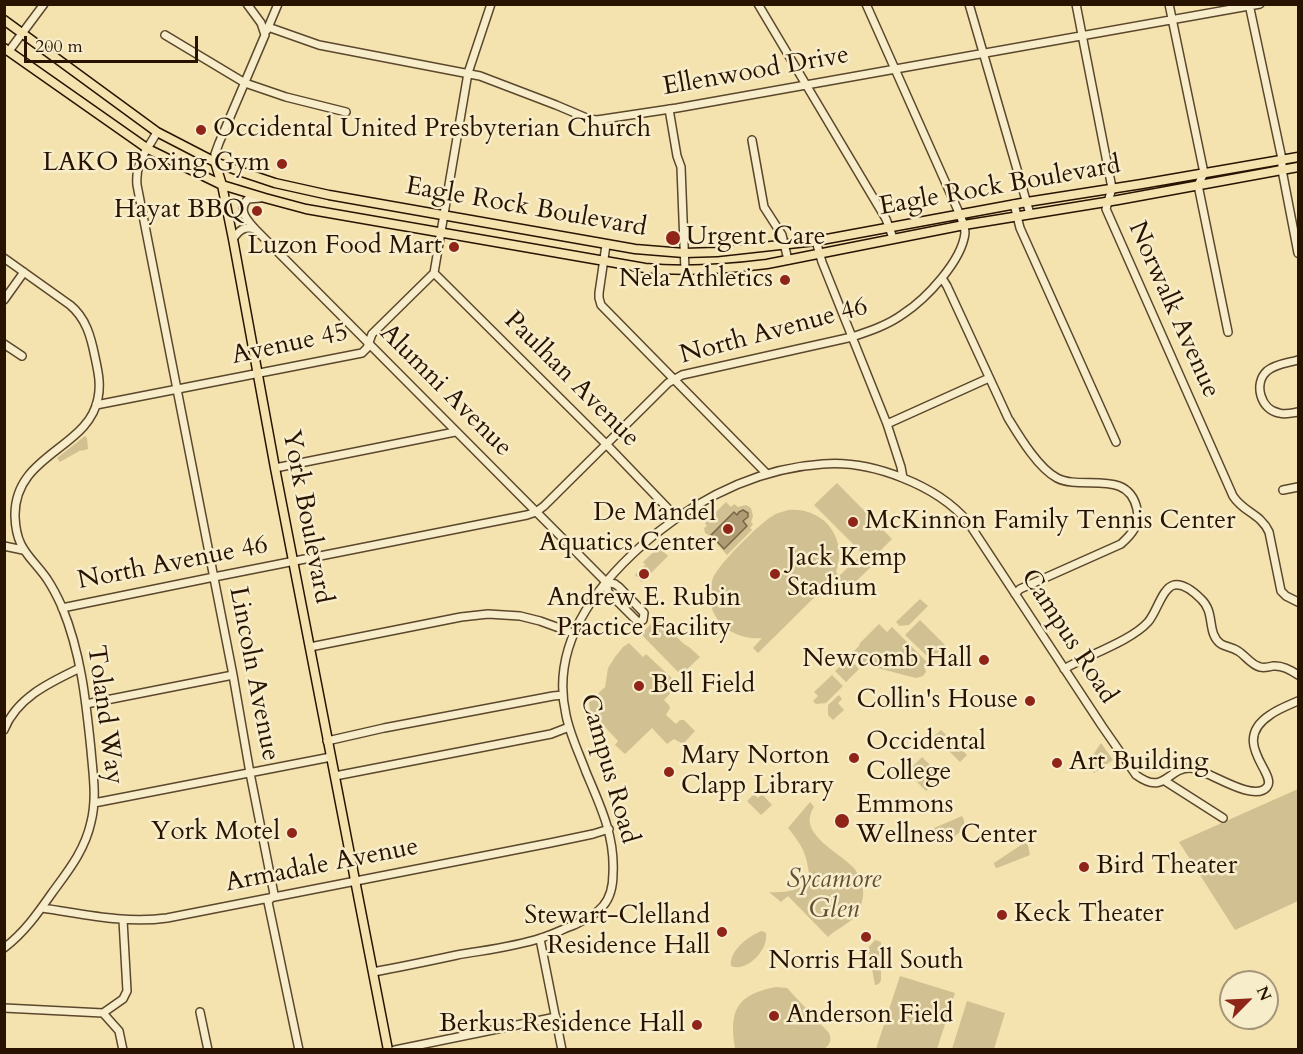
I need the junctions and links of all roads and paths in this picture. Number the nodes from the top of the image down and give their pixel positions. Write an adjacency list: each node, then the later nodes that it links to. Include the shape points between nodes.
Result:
1 (44, 4): 15 (street)
2 (247, 4): 14 (street)
3 (278, 4): 14 (street)
4 (758, 4): 23 (street)
5 (866, 4): 20 (street)
6 (969, 4): 19 (street)
7 (1076, 4): 17 (street, Norwalk Avenue)
8 (1169, 4): 13 (street)
9 (1260, 4): 11 (street, Ellenwood Drive)
10 (491, 5): 21 (street)
11 (1250, 5): 13 (street, Ellenwood Drive); 30 (street)
12 (4, 20): 15 (main road, Eagle Rock Boulevard)
13 (1172, 20): 17 (street, Ellenwood Drive); 34 (street)
14 (267, 31): 21 (street, Ellenwood Drive, via 319,45); 22 (street)
15 (23, 33): 18 (street); 26 (main road, Eagle Rock Boulevard)
16 (165, 35): 22 (street)
17 (1082, 36): 19 (street, Ellenwood Drive); 38 (street, Norwalk Avenue)
18 (7, 49): 28 (main road, Eagle Rock Boulevard)
19 (983, 53): 20 (street, Ellenwood Drive); 42 (street)
20 (895, 69): 23 (street, Ellenwood Drive); 45 (street)
21 (468, 73): 24 (street, Ellenwood Drive, via 589,119); 46 (street)
22 (245, 83): 25 (street); 31 (street)
23 (805, 85): 24 (street, Ellenwood Drive); 49 (street)
24 (669, 110): 57 (street, via 681,167)
25 (346, 112)
26 (157, 132): 28 (street, Lincoln Avenue); 31 (main road, Eagle Rock Boulevard)
27 (752, 141): 55 (street, via 762,202)
28 (148, 149): 36 (main road, Eagle Rock Boulevard); 77 (street, Lincoln Avenue, via 140,160 137,184)
29 (1299, 156): 30 (main road, Eagle Rock Boulevard)
30 (1282, 159): 33 (street); 34 (main road, Eagle Rock Boulevard)
31 (215, 162): 35 (main road, Eagle Rock Boulevard); 36 (main road, York Boulevard)
32 (1299, 167): 33 (main road, Eagle Rock Boulevard)
33 (1282, 170): 37 (main road, Eagle Rock Boulevard); 58 (street)
34 (1204, 173): 37 (street); 38 (main road, Eagle Rock Boulevard)
35 (281, 184): 41 (main road); 46 (main road, Eagle Rock Boulevard)
36 (222, 185): 39 (main road, Eagle Rock Boulevard); 53 (main road, York Boulevard)
37 (1198, 185): 40 (main road, Eagle Rock Boulevard); 68 (street)
38 (1112, 188): 40 (street, Norwalk Avenue); 42 (main road, Eagle Rock Boulevard)
39 (265, 198): 41 (main road, Eagle Rock Boulevard); 50 (street, Alumni Avenue, via 248,199 242,206)
40 (1108, 201): 44 (main road, Eagle Rock Boulevard); 97 (street, Norwalk Avenue, via 1106,209 1233,496 1265,525 1281,591)
41 (277, 202): 51 (main road, Eagle Rock Boulevard)
42 (1027, 202): 43 (main road, Eagle Rock Boulevard); 44 (street)
43 (1014, 204): 45 (main road, Eagle Rock Boulevard); 47 (street)
44 (1030, 214): 47 (main road, Eagle Rock Boulevard)
45 (960, 215): 48 (street); 49 (main road, Eagle Rock Boulevard)
46 (444, 216): 51 (street); 56 (main road, Eagle Rock Boulevard)
47 (1016, 217): 48 (main road, Eagle Rock Boulevard); 82 (street)
48 (964, 225): 52 (main road, Eagle Rock Boulevard); 66 (street, North Avenue 46, via 960,249)
49 (890, 227): 52 (street); 54 (main road, Eagle Rock Boulevard)
50 (255, 230): 53 (street, via 241,229); 71 (street, Alumni Avenue)
51 (441, 233): 62 (main road, Eagle Rock Boulevard); 65 (street)
52 (893, 238): 59 (main road, Eagle Rock Boulevard)
53 (232, 239): 74 (main road, York Boulevard)
54 (816, 241): 55 (main road, Eagle Rock Boulevard); 59 (street)
55 (784, 244): 57 (main road, Eagle Rock Boulevard); 61 (street)
56 (606, 245): 57 (main road, Eagle Rock Boulevard); 62 (street)
57 (684, 253): 63 (street)
58 (1299, 253)
59 (819, 254): 61 (main road, Eagle Rock Boulevard); 69 (street)
60 (4, 258): 64 (street, Toland Way)
61 (788, 260): 63 (main road, Eagle Rock Boulevard)
62 (604, 262): 63 (main road, Eagle Rock Boulevard); 76 (street, via 601,305)
63 (685, 270)
64 (24, 272): 67 (street); 78 (street, Toland Way, via 76,310 87,328 99,376)
65 (434, 273): 71 (street, Avenue 45, via 372,334); 83 (street, Paulhan Avenue)
66 (942, 279): 69 (street, North Avenue 46, via 903,315); 75 (street)
67 (4, 300)
68 (1228, 332)
69 (852, 337): 76 (street, North Avenue 46); 80 (street)
70 (4, 344): 72 (street)
71 (368, 345): 74 (street, Avenue 45, via 362,353); 81 (street, Alumni Avenue)
72 (22, 356)
73 (1299, 360): 79 (street, via 1268,370 1260,392 1274,411)
74 (257, 374): 77 (street, Avenue 45); 84 (main road, York Boulevard)
75 (989, 378): 80 (street); 96 (street, via 1016,431 1049,472 1067,481 1119,486 1132,497 1138,514 1135,528 1121,544)
76 (675, 379): 83 (street, North Avenue 46); 85 (street)
77 (177, 389): 78 (street, Avenue 45); 94 (street, Lincoln Avenue)
78 (96, 405): 92 (street, Toland Way, via 79,432 42,461 20,491 16,525)
79 (1299, 412)
80 (887, 424): 86 (street)
81 (455, 432): 84 (street); 89 (street, Alumni Avenue)
82 (1116, 442)
83 (606, 444): 89 (street, North Avenue 46); 90 (street, Paulhan Avenue)
84 (275, 468): 93 (main road, York Boulevard)
85 (766, 473): 86 (street, Campus Road, via 828,463 861,466); 90 (street, Campus Road)
86 (903, 478): 96 (street, Campus Road, via 959,512)
87 (1299, 487): 88 (street)
88 (1283, 489)
89 (536, 512): 93 (street, North Avenue 46); 95 (street, Alumni Avenue)
90 (676, 518): 95 (street, Campus Road, via 643,544)
91 (4, 546): 92 (street)
92 (23, 550): 98 (street, Toland Way, via 47,579)
93 (293, 562): 94 (street, North Avenue 46); 100 (main road, York Boulevard)
94 (213, 577): 98 (street, North Avenue 46); 103 (street, Lincoln Avenue)
95 (606, 582): 95 (street, Alumni Avenue, via 608,592 638,622 643,620 644,613 619,587); 99 (street, Campus Road)
96 (1015, 594): 102 (street, Campus Road)
97 (1299, 602)
98 (62, 608): 101 (street, Toland Way)
99 (573, 633): 100 (street, via 520,616 488,614); 105 (street, Campus Road, via 565,662)
100 (310, 647): 110 (main road, York Boulevard)
101 (80, 668): 107 (street, Toland Way); 109 (street, via 22,702)
102 (1064, 669): 104 (street, via 1143,627 1164,592 1179,585 1206,604 1213,634 1221,644 1239,651 1254,665 1284,667); 114 (street, Campus Road, via 1136,775 1148,782)
103 (233, 675): 107 (street); 112 (street, Lincoln Avenue)
104 (1299, 675)
105 (563, 695): 108 (street, Campus Road); 110 (street)
106 (1299, 701): 114 (street, via 1270,714 1257,726 1253,745 1269,782 1263,790 1239,788 1195,768 1183,769)
107 (86, 704): 115 (street, Toland Way)
108 (569, 727): 113 (street, via 551,734); 117 (street, Campus Road)
109 (4, 730)
110 (327, 741): 111 (main road, York Boulevard)
111 (331, 757): 112 (street); 113 (main road, York Boulevard)
112 (250, 773): 115 (street); 119 (street, Lincoln Avenue, via 274,894)
113 (334, 776): 118 (main road, York Boulevard)
114 (1165, 780): 116 (street, Campus Road)
115 (94, 803): 120 (street, Toland Way, via 91,823 77,858)
116 (1223, 818)
117 (609, 829): 118 (street, Armadale Avenue); 122 (street, Campus Road, via 614,864 609,897 597,912)
118 (355, 881): 119 (street, Armadale Avenue); 124 (main road, York Boulevard)
119 (271, 898): 121 (street, Armadale Avenue, via 147,921); 131 (street, Lincoln Avenue, via 268,902)
120 (42, 908): 121 (street, Armadale Avenue); 123 (street, Toland Way)
121 (123, 920): 127 (street, via 127,991 123,999)
122 (540, 939): 124 (street, Campus Road); 128 (street)
123 (4, 948)
124 (373, 972): 132 (main road, York Boulevard)
125 (4, 1008): 127 (street)
126 (200, 1012): 130 (street)
127 (104, 1013): 129 (street, via 119,1031)
128 (556, 1017): 133 (street); 134 (street)
129 (123, 1050)
130 (208, 1050)
131 (299, 1050)
132 (388, 1050)
133 (394, 1050)
134 (562, 1050)

